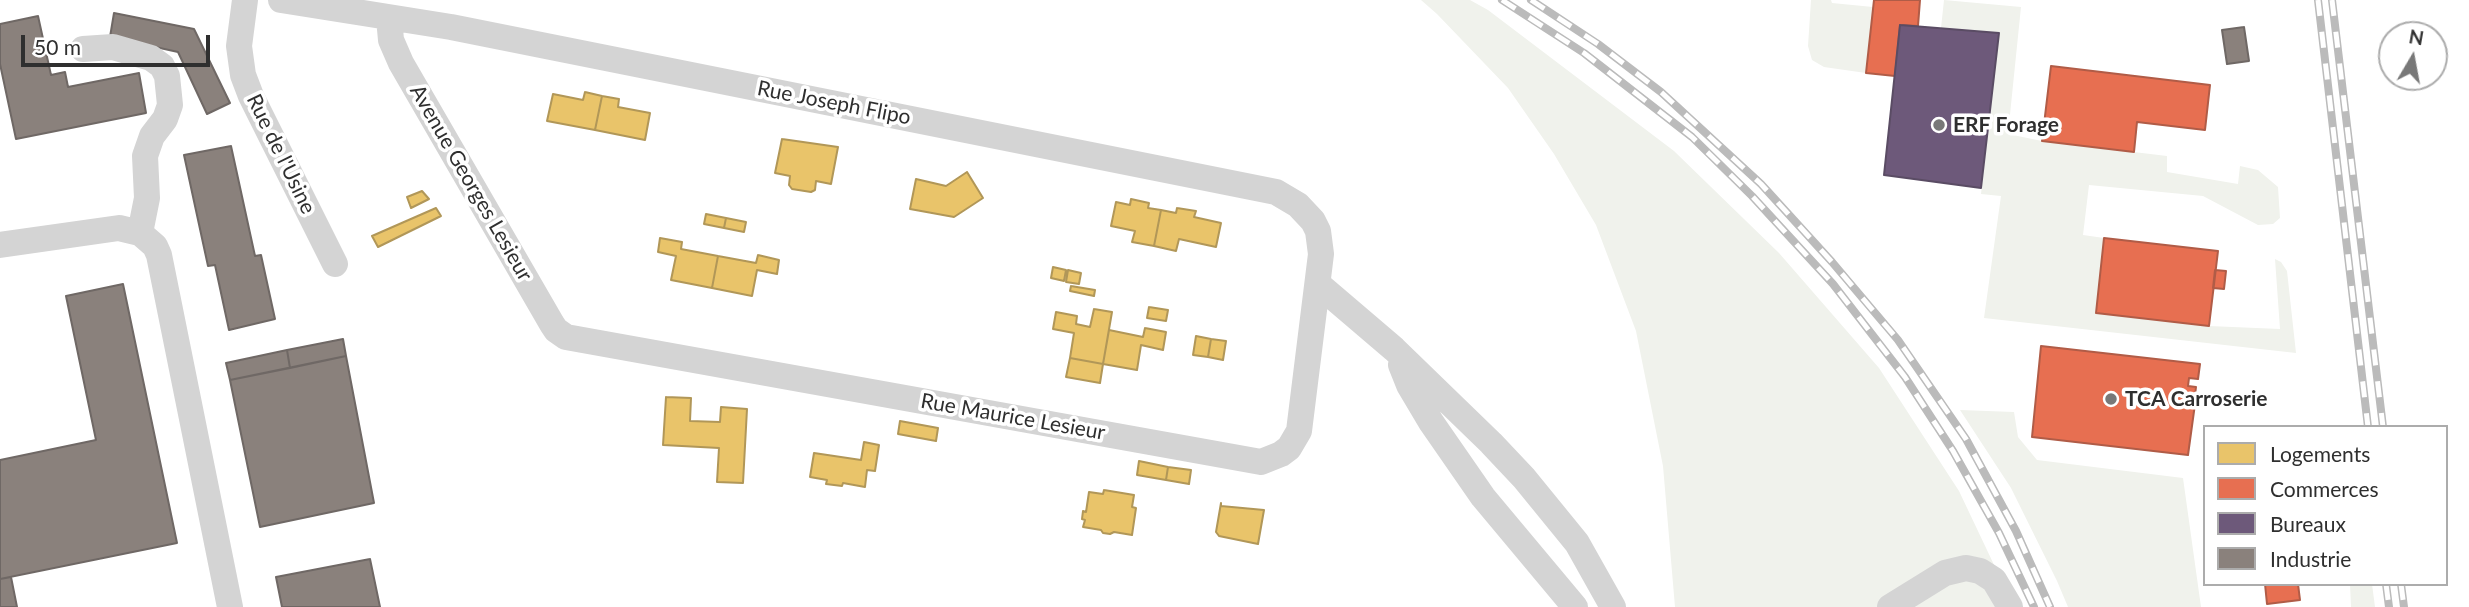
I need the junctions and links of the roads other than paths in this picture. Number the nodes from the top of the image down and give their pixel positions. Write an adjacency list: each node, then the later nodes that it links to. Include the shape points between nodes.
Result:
1 (245, 0): 7 (street, Rue de l'Usine, via 239,46 243,75)
2 (281, 0): 3 (street, Rue Joseph Flipo)
3 (389, 18): 8 (street, Rue Joseph Flipo, via 1263,188 1287,197 1313,221 1321,254); 9 (street, Avenue Georges Lesieur, via 391,40 401,63 552,324)
4 (83, 50): 5 (street, via 113,47 130,51 158,61 167,76 170,106 145,156 147,198)
5 (140, 233): 6 (street, via 119,229); 11 (street, via 159,255)
6 (0, 245)
7 (335, 264)
8 (1319, 285): 9 (street, Rue Maurice Lesieur, via 1299,430 1281,454 1261,461); 10 (street)
9 (569, 338)
10 (1394, 349): 12 (street, via 1431,422 1483,497); 13 (street, via 1541,498 1577,543)
11 (230, 607)
12 (1575, 607)
13 (1613, 607)
14 (1891, 607): 15 (street, via 1945,573 1966,568 1994,580)
15 (2010, 607)

